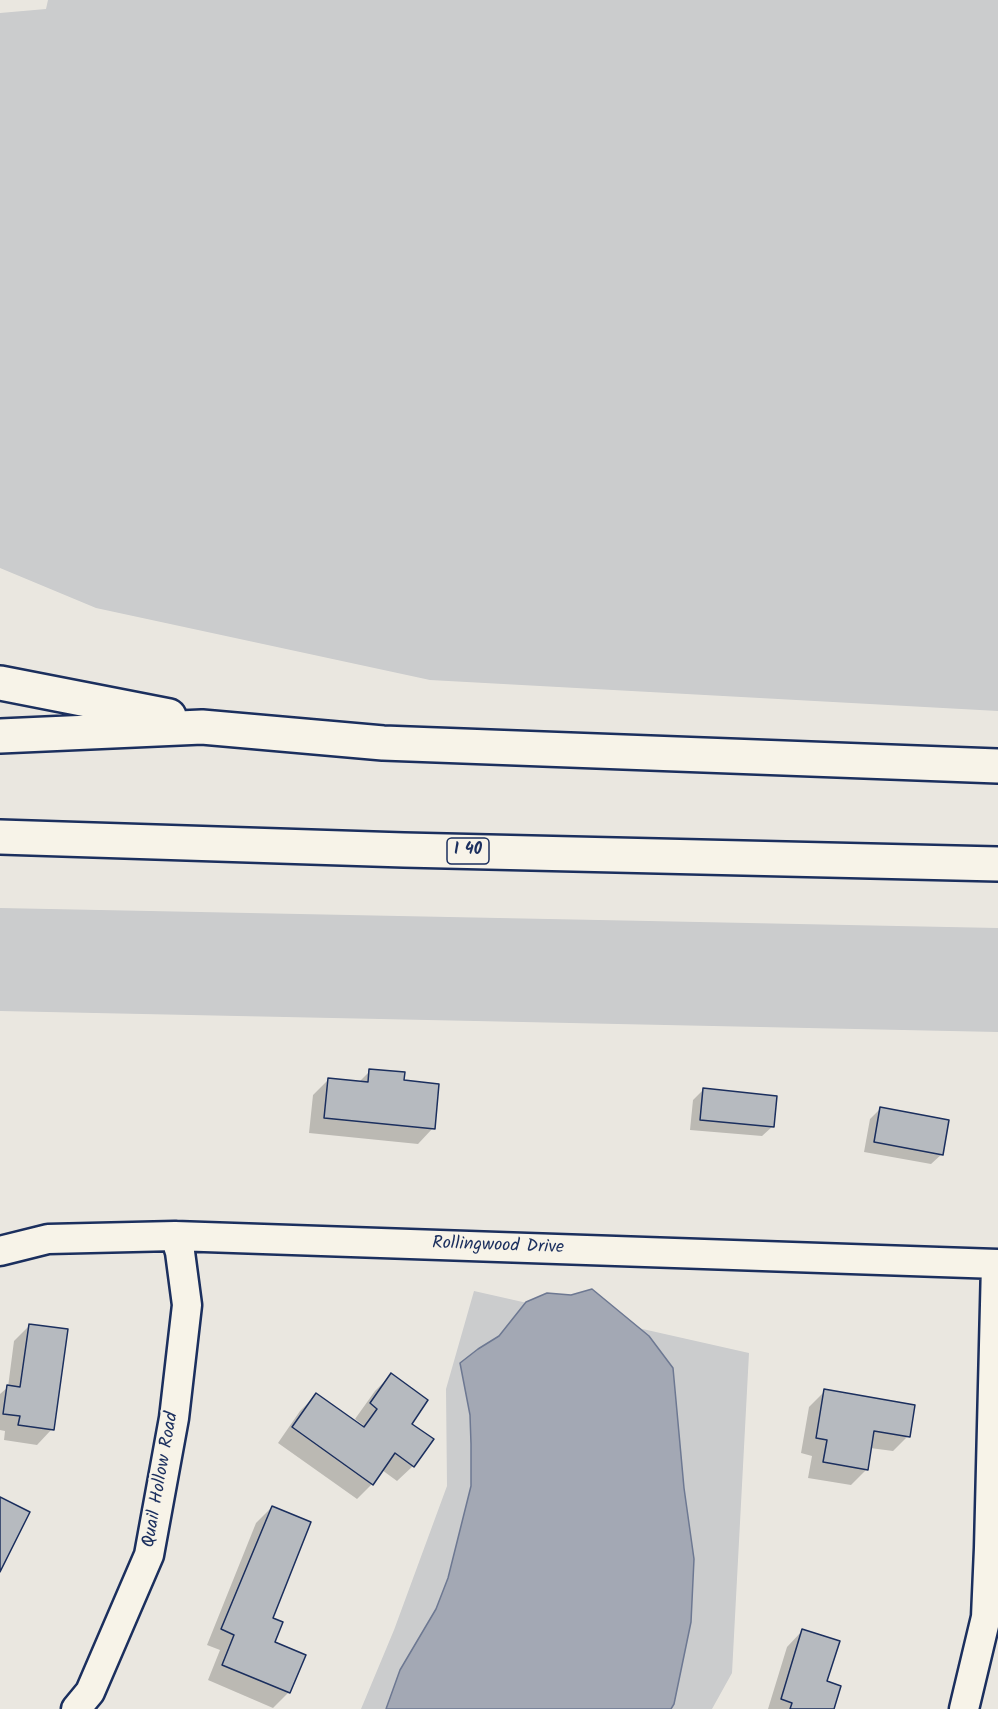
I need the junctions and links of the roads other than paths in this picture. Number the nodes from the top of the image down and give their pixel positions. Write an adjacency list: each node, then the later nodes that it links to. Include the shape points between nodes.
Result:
1 (0, 683): 2 (highway, via 165,715)
2 (202, 727): 3 (highway); 4 (highway, via 383,742)
3 (0, 736)
4 (998, 766)
5 (0, 837): 6 (highway, I 40)
6 (998, 864)
7 (175, 1236): 8 (street, Rollingwood Drive, via 48,1239); 9 (street, Rollingwood Drive); 10 (street, Quail Hollow Road, via 186,1305 174,1418 149,1555 90,1692)
8 (0, 1251)
9 (997, 1264): 11 (street, via 986,1617)
10 (76, 1709)
11 (964, 1709)

